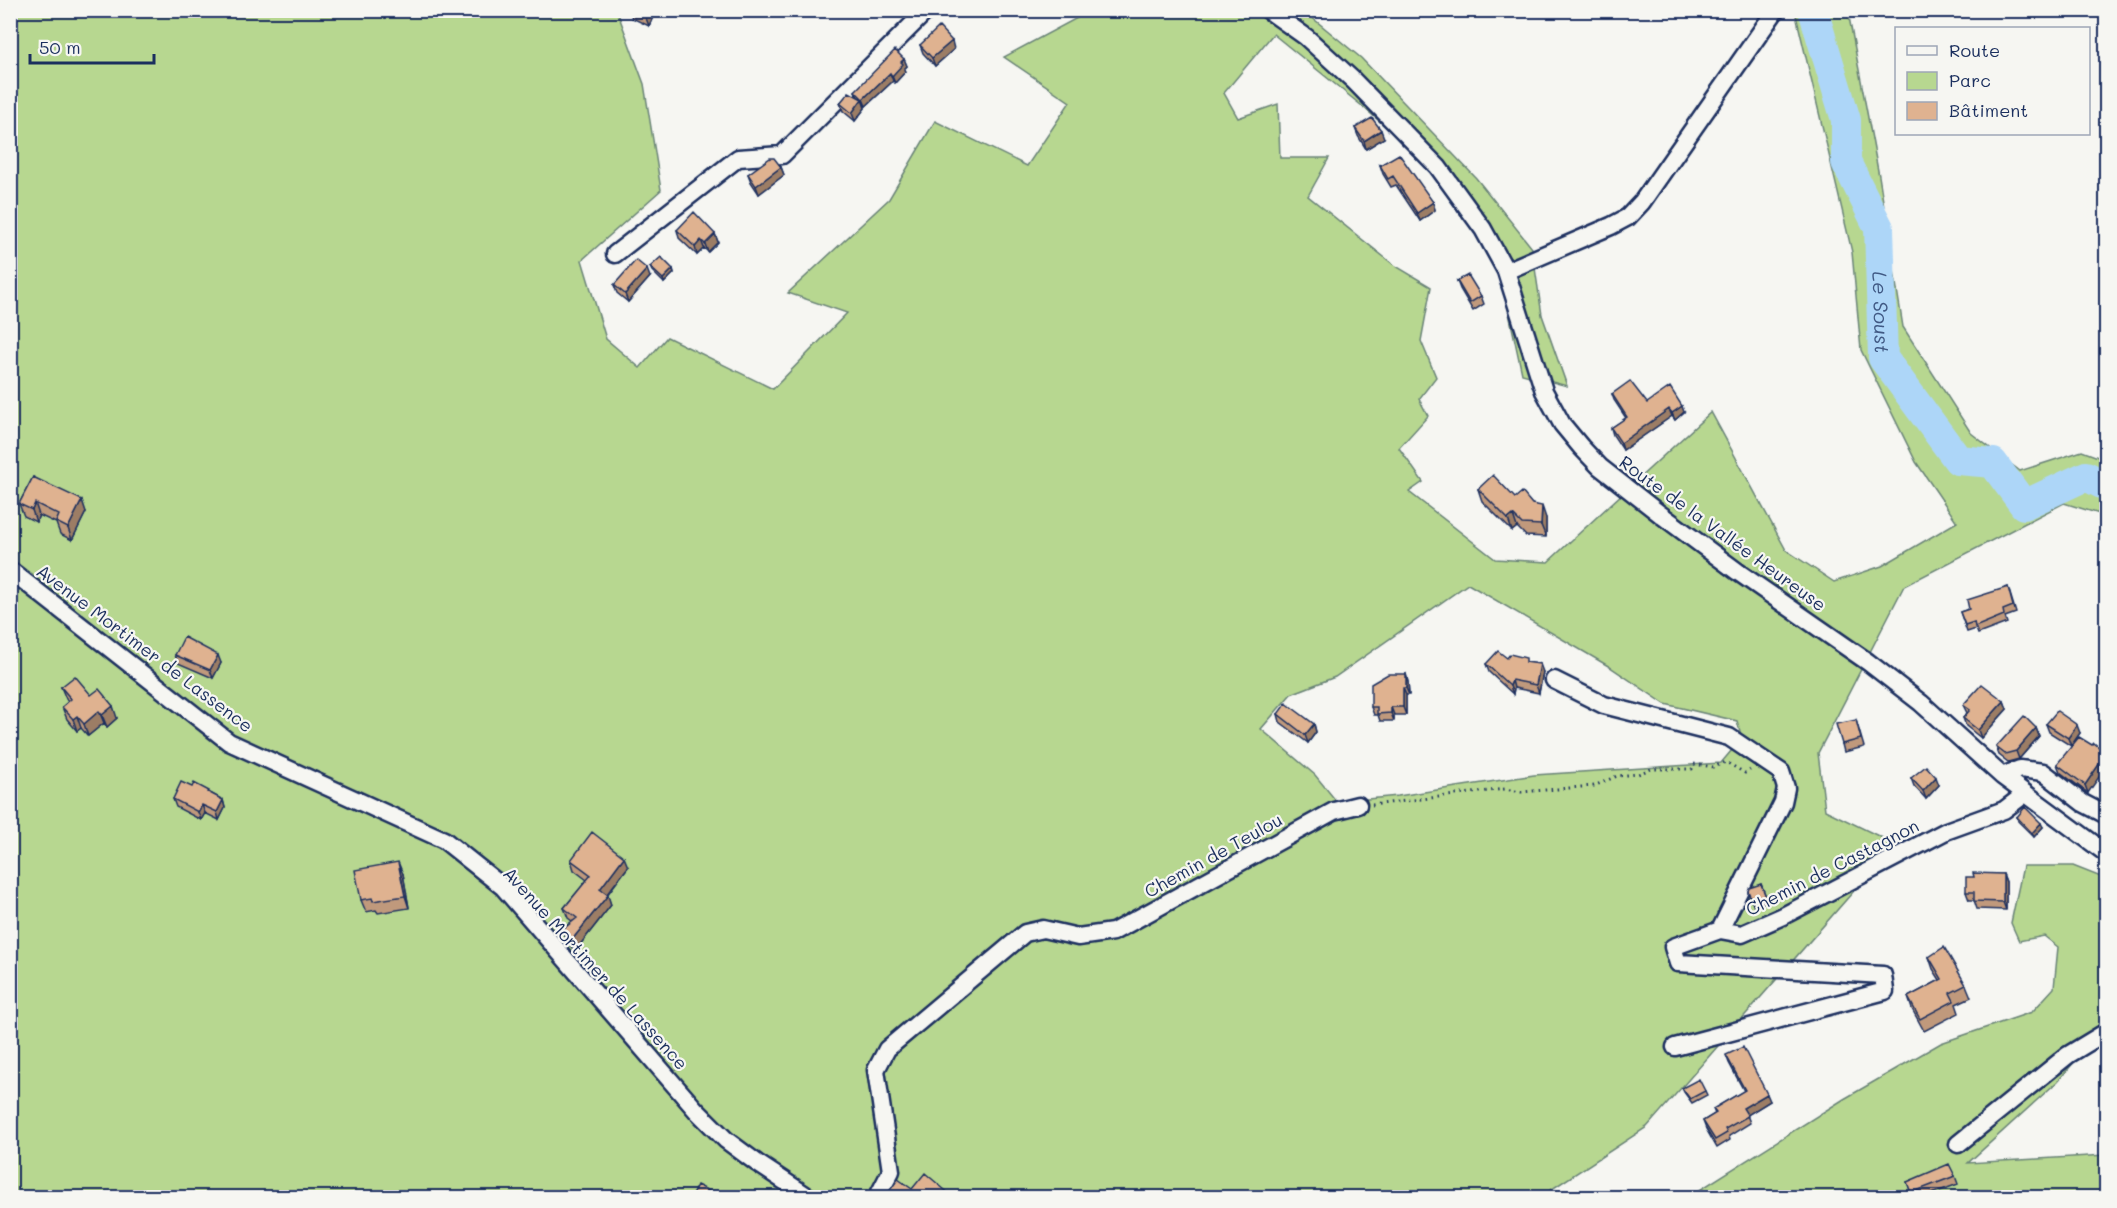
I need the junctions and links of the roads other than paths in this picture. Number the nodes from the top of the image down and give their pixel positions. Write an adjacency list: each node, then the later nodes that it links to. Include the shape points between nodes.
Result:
1 (927, 10): 4 (street, via 782,155 738,158)
2 (1268, 10): 5 (street, Route de la Vallée Heureuse, via 1306,37 1353,80 1438,167 1483,229)
3 (1776, 10): 5 (street, via 1628,217)
4 (615, 254)
5 (1506, 271): 8 (street, Route de la Vallée Heureuse, via 1544,391 1562,424 1599,466 1738,572 1868,662 1921,703)
6 (10, 570): 17 (street, Avenue Mortimer de Lassence, via 230,742 444,840 503,887 726,1140)
7 (1554, 680): 13 (street, via 1604,705 1729,737 1781,772 1786,788 1783,802)
8 (2002, 776): 9 (street, Route de la Vallée Heureuse); 11 (street, via 2020,768 2043,772 2083,803)
9 (2025, 794): 12 (street, Route de la Vallée Heureuse); 13 (street, Chemin de Castagnon, via 2004,810 1946,831 1783,916 1742,934)
10 (1358, 805): 18 (street, Chemin de Teulou, via 1334,811 1113,932 1078,937 1043,929 1025,933 887,1049 876,1070 891,1171)
11 (2106, 815)
12 (2106, 853)
13 (1720, 930): 15 (street, Chemin de Castagnon, via 1673,947 1678,963 1883,975 1885,991)
14 (2106, 1032): 16 (street, via 2067,1055)
15 (1675, 1047)
16 (1958, 1144)
17 (810, 1197)
18 (877, 1197)

